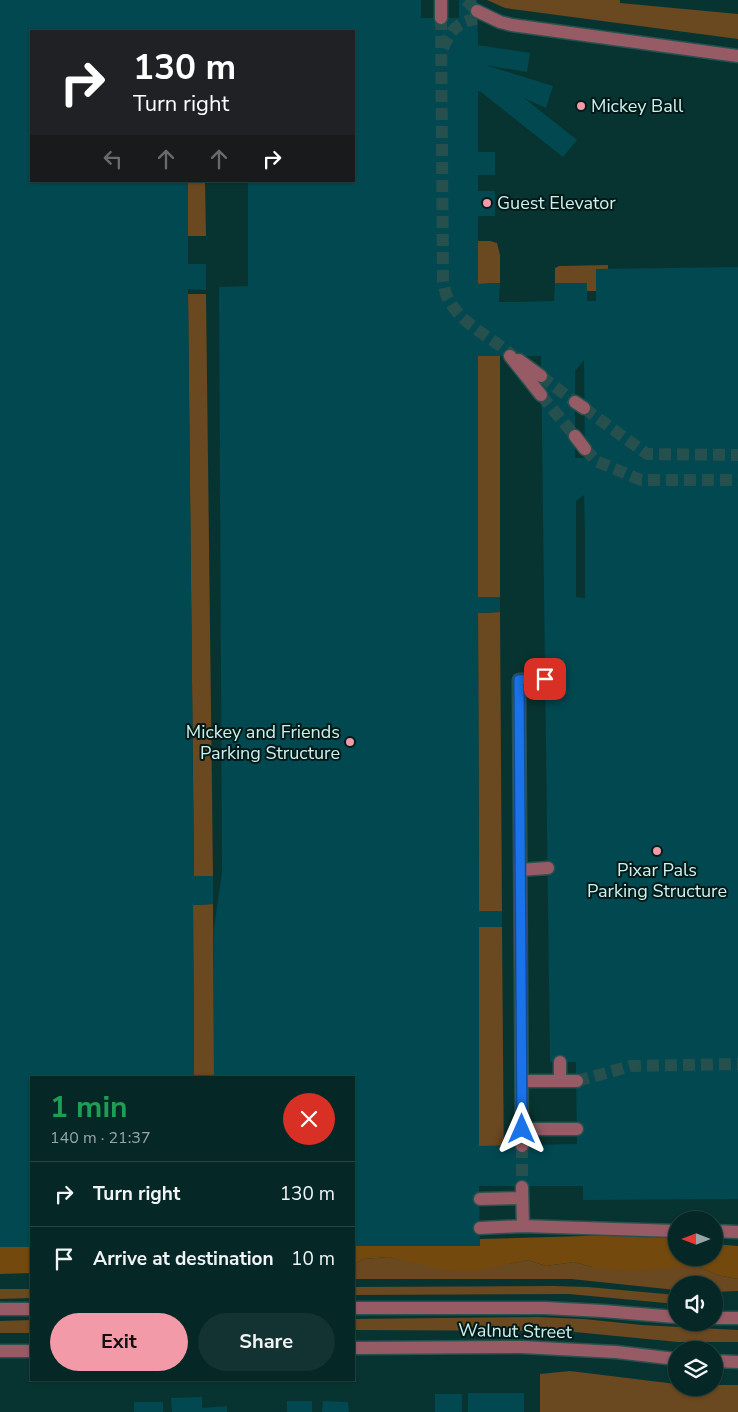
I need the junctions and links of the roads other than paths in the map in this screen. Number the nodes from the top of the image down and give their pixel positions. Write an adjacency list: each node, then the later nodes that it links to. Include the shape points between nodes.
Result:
1 (441, 0): 3 (street)
2 (477, 15): 4 (street, via 512,25)
3 (441, 18)
4 (738, 56)
5 (541, 376): 6 (street, via 511,356)
6 (541, 395)
7 (575, 436): 8 (street)
8 (585, 448)
9 (545, 679): 11 (street, via 519,680)
10 (548, 868): 11 (street)
11 (520, 870): 15 (street)
12 (560, 1062): 13 (street)
13 (560, 1081): 14 (street); 15 (street)
14 (576, 1081)
15 (522, 1082): 16 (street)
16 (522, 1129): 17 (street); 18 (street)
17 (577, 1129)
18 (522, 1146)
19 (480, 1199): 20 (street, via 522,1192)
20 (523, 1226): 21 (street); 22 (street)
21 (480, 1228)
22 (668, 1230)
23 (723, 1231): 24 (street)
24 (738, 1232)
25 (30, 1308): 27 (street)
26 (355, 1308): 28 (street, Walnut Street, via 545,1308)
27 (0, 1309)
28 (668, 1316)
29 (723, 1318): 30 (street)
30 (738, 1318)
31 (355, 1348): 34 (street, Walnut Street, via 531,1348)
32 (0, 1351): 33 (street)
33 (30, 1351)
34 (668, 1358)
35 (723, 1361): 36 (street)
36 (738, 1362)

